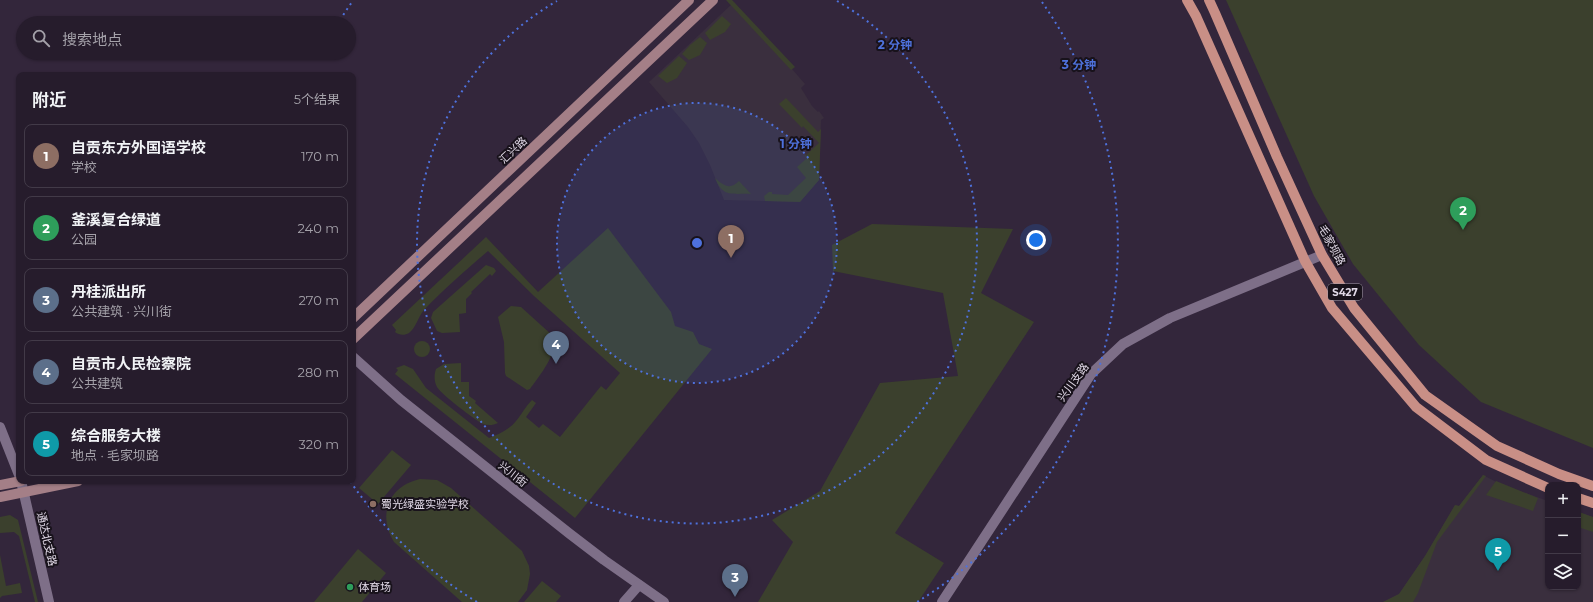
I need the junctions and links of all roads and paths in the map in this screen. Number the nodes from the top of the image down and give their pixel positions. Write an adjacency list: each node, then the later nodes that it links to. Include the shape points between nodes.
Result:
1 (689, 0): 7 (main road, 汇兴路)
2 (713, 0): 8 (main road)
3 (1187, 0): 6 (main road, S427)
4 (1209, 0): 5 (main road, 毛家坝路 / S427)
5 (1322, 255): 6 (street, 兴川支路); 16 (main road, 毛家坝路 / S427, via 1354,308 1425,395 1497,446)
6 (1305, 261): 17 (main road, S427, via 1332,308 1416,407 1486,460); 26 (street, 兴川支路, via 1170,318 1123,344 1091,374)
7 (356, 315)
8 (356, 336)
9 (356, 360): 22 (street, 兴川街, via 401,400)
10 (0, 427): 11 (street)
11 (16, 467)
12 (16, 482): 15 (main road)
13 (22, 484): 18 (street, 通达北支路)
14 (63, 484): 18 (main road)
15 (0, 485)
16 (1593, 486)
17 (1545, 487)
18 (24, 492): 19 (main road); 23 (street, 通达北支路)
19 (0, 497)
20 (1581, 499): 21 (main road)
21 (1593, 503)
22 (638, 585): 24 (street); 25 (street, 兴川街)
23 (49, 602)
24 (624, 602)
25 (664, 602)
26 (942, 602)

